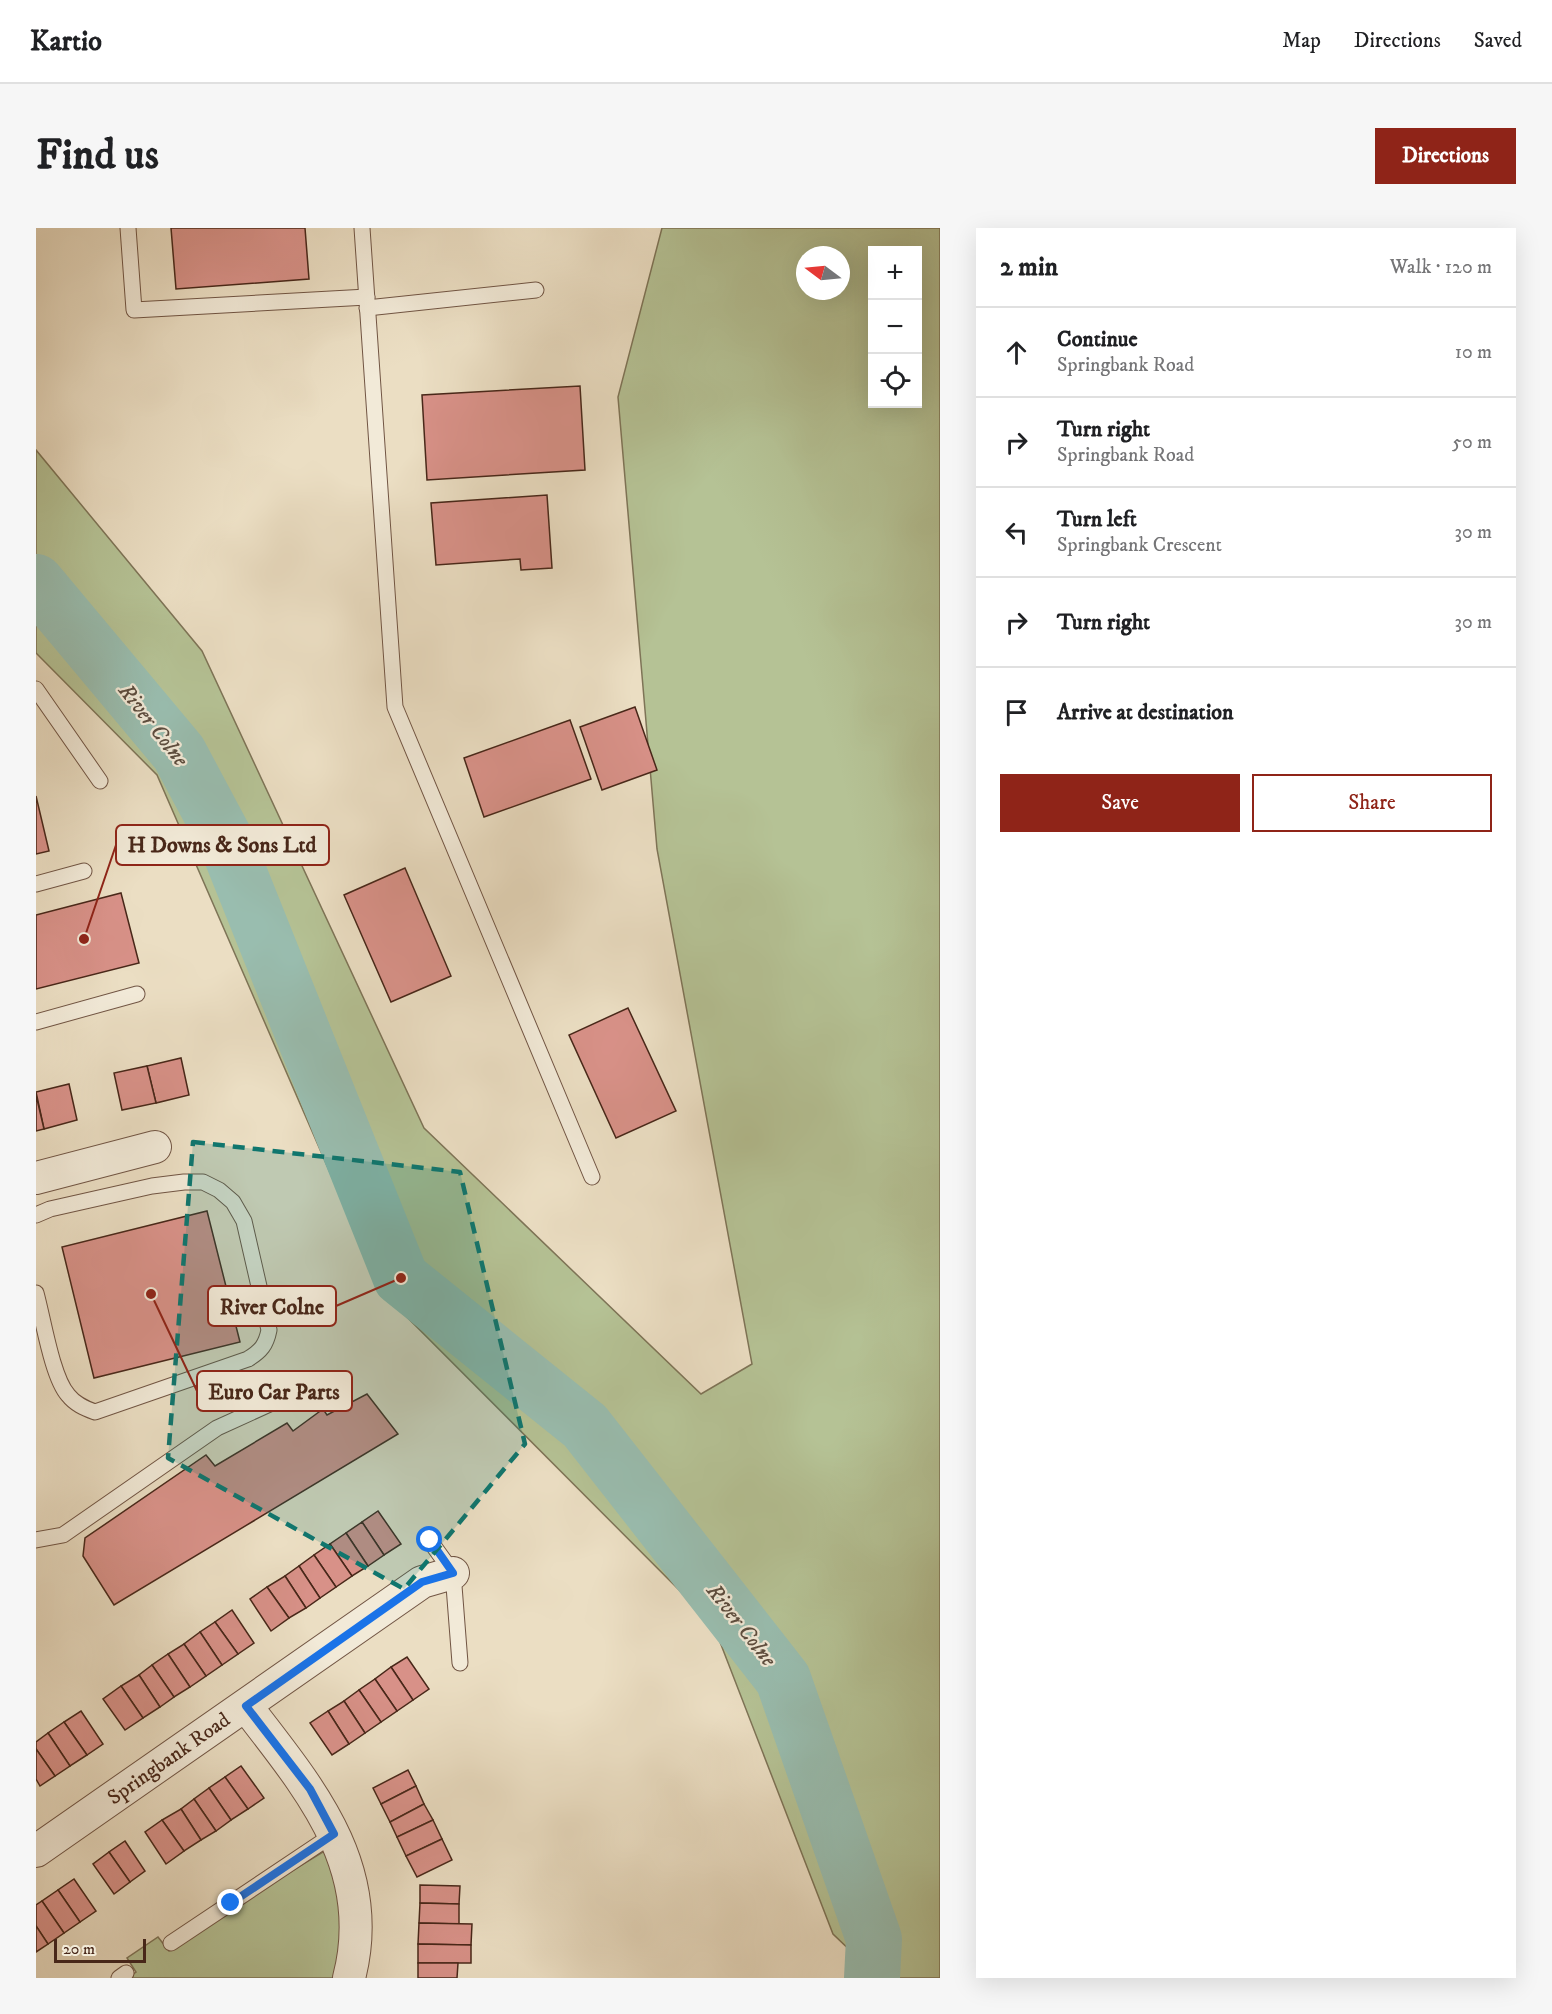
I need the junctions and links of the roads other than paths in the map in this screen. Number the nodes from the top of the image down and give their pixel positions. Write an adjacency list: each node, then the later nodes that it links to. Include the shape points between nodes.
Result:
1 (128, 228): 4 (lane, via 134,310)
2 (362, 228): 4 (lane)
3 (536, 290): 4 (lane)
4 (367, 302): 12 (lane, via 395,707)
5 (36, 689): 6 (lane)
6 (100, 781)
7 (84, 871): 8 (lane)
8 (36, 884)
9 (137, 994): 10 (lane)
10 (36, 1022)
11 (155, 1147): 13 (street)
12 (592, 1177)
13 (36, 1178)
14 (36, 1215): 15 (lane, via 152,1186 203,1182 219,1190 233,1202 244,1221 269,1330 267,1344 248,1359 95,1412 66,1394 58,1379)
15 (36, 1293)
16 (285, 1397): 17 (lane, via 217,1428 63,1535)
17 (36, 1540)
18 (430, 1540): 19 (lane)
19 (453, 1573): 20 (lane); 21 (street, Springbank Road, via 422,1582)
20 (460, 1663)
21 (246, 1706): 22 (street, via 310,1789); 23 (street, Springbank Road)
22 (334, 1834): 24 (lane); 25 (street, via 351,1876 357,1917)
23 (36, 1851)
24 (171, 1943)
25 (349, 1978)

